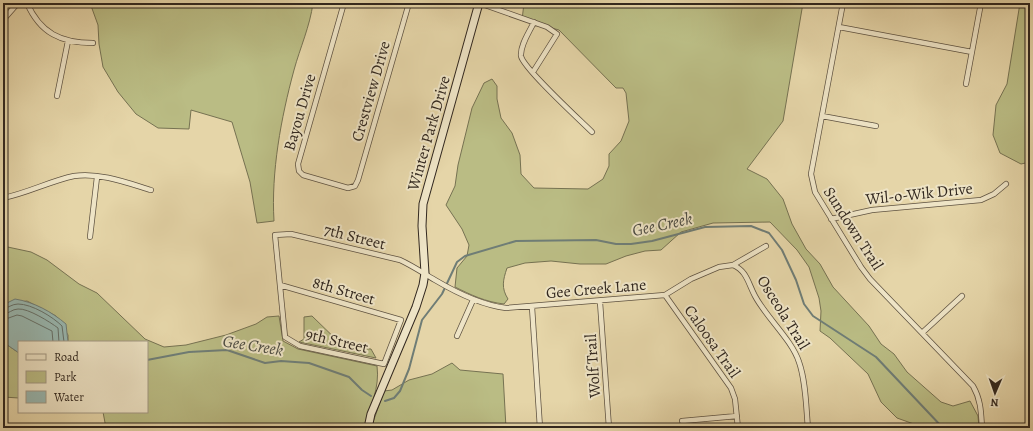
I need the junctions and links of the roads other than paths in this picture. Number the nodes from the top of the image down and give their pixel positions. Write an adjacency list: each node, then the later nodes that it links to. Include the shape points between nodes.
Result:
1 (18, 3): 8 (street)
2 (27, 3): 11 (street, via 43,28)
3 (344, 3): 22 (street, Bayou Drive, via 298,164 303,175 348,188)
4 (409, 3): 22 (street, Crestview Drive)
5 (479, 3): 9 (street); 29 (street, Winter Park Drive, via 423,204)
6 (843, 3): 10 (street, Sundown Trail)
7 (981, 3): 13 (street)
8 (3, 20)
9 (534, 22): 14 (street, via 521,56); 14 (street, via 546,26 557,34)
10 (838, 27): 13 (street); 17 (street, Sundown Trail)
11 (68, 41): 12 (street); 16 (street)
12 (93, 43)
13 (972, 52): 15 (street)
14 (533, 72): 19 (street)
15 (966, 84)
16 (57, 96)
17 (822, 116): 18 (street); 25 (street, Sundown Trail, via 811,180)
18 (876, 126)
19 (592, 132)
20 (97, 177): 23 (street); 24 (street, via 76,176); 26 (street)
21 (1006, 184): 25 (street, Wil-o-Wik Drive, via 982,200 872,210)
22 (355, 186)
23 (151, 190)
24 (3, 198)
25 (831, 219): 36 (street, Sundown Trail, via 870,279)
26 (90, 237)
27 (766, 246): 28 (street, Gee Creek Lane)
28 (733, 264): 31 (street, Gee Creek Lane, via 691,279); 46 (street, Osceola Trail, via 746,275 762,308 799,360)
29 (425, 273): 30 (street, 7th Street, via 400,260 291,234 275,234); 33 (street, Gee Creek Lane); 42 (street, Winter Park Drive, via 416,307)
30 (280, 285): 38 (street, 9th Street, via 286,337 300,346); 38 (street, 8th Street, via 401,320)
31 (665, 295): 34 (street, Gee Creek Lane); 39 (street, Caloosa Trail, via 726,378)
32 (962, 296): 36 (street)
33 (473, 300): 35 (street, Gee Creek Lane, via 506,308); 37 (street)
34 (600, 302): 35 (street, Gee Creek Lane); 44 (street, Wolf Trail)
35 (532, 307): 43 (street)
36 (922, 333): 47 (street, Sundown Trail, via 973,386 981,405)
37 (457, 336)
38 (384, 364)
39 (737, 416): 40 (street); 45 (street, Caloosa Trail)
40 (682, 421)
41 (1030, 424): 48 (street)
42 (368, 428)
43 (540, 428)
44 (609, 428)
45 (738, 428)
46 (808, 428)
47 (982, 428)
48 (1019, 428)

